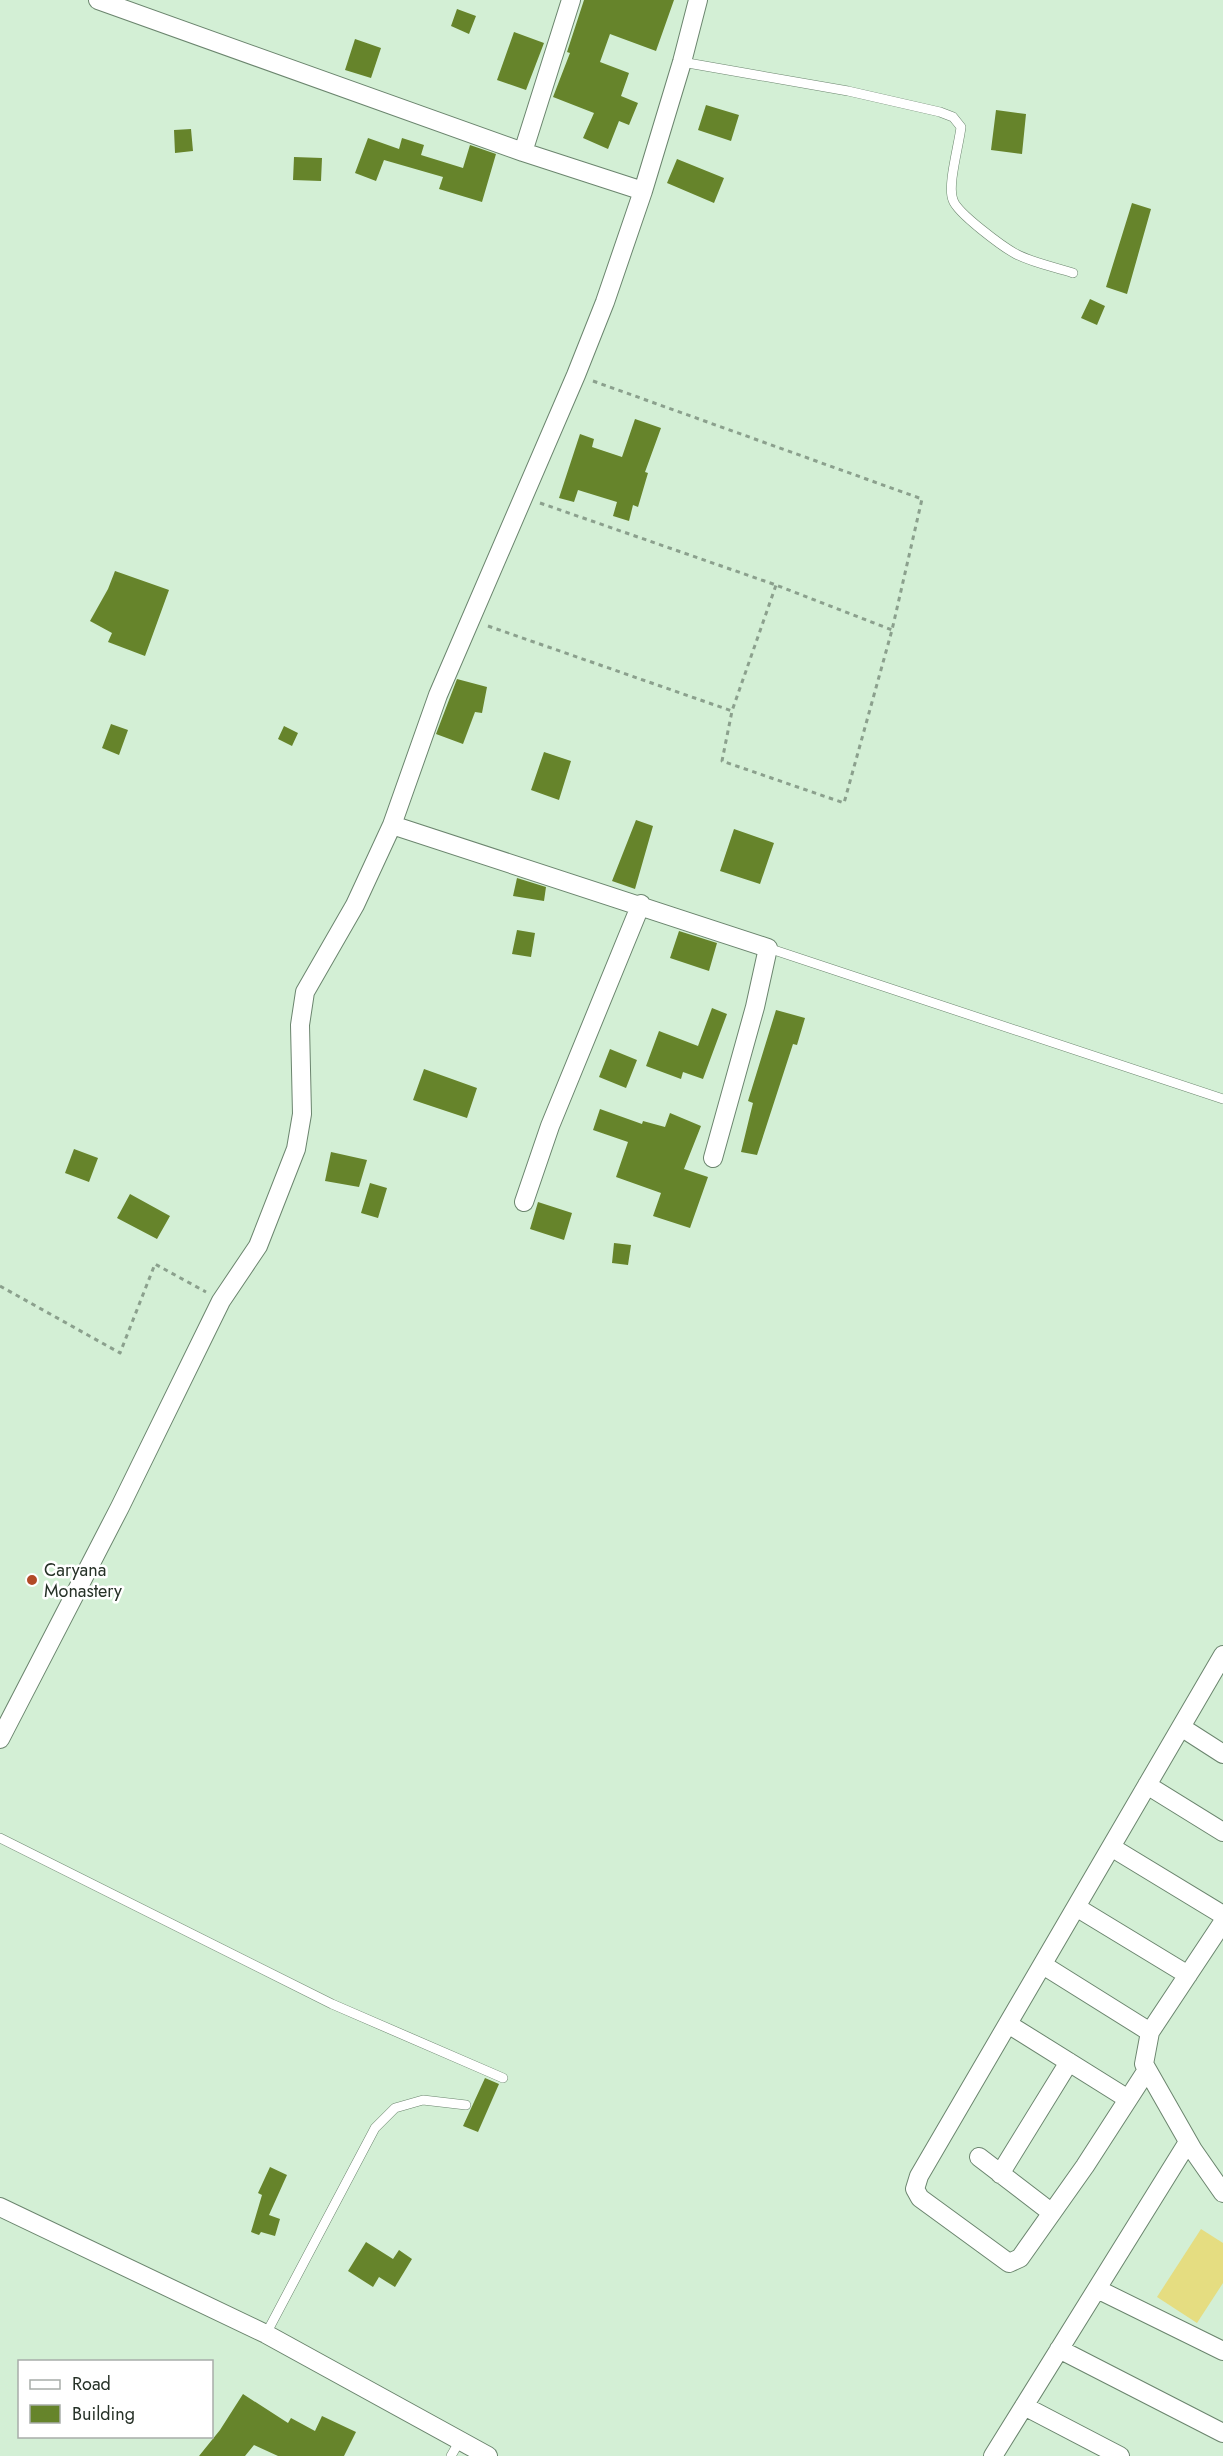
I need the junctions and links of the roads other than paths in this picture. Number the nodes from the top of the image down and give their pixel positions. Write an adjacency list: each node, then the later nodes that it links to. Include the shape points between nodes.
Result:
1 (98, 0): 5 (street)
2 (571, 0): 5 (street)
3 (698, 0): 4 (street)
4 (682, 62): 6 (street); 7 (lane, via 848,91 953,117 961,127 951,180 953,201 976,225 1016,254)
5 (523, 152): 6 (street)
6 (644, 191): 8 (street, via 576,375 438,695)
7 (1073, 273)
8 (392, 825): 9 (street); 16 (street, via 355,905 305,992 300,1025 302,1114 296,1149 258,1246 221,1300)
9 (641, 904): 10 (street); 13 (street, via 550,1126)
10 (768, 948): 11 (lane); 12 (street)
11 (1223, 1099)
12 (713, 1158)
13 (524, 1202)
14 (1220, 1666): 15 (street)
15 (1181, 1727): 17 (street); 18 (street)
16 (0, 1740)
17 (1223, 1754)
18 (1147, 1785): 19 (street); 21 (street)
19 (1223, 1832)
20 (0, 1838): 31 (lane, via 332,2004)
21 (1111, 1847): 22 (street); 23 (street)
22 (1076, 1907): 25 (street); 26 (street)
23 (1223, 1915)
24 (1223, 1922): 26 (street)
25 (1043, 1965): 27 (street); 28 (street)
26 (1188, 1975): 28 (street)
27 (1008, 2024): 29 (street); 39 (street, via 915,2189 920,2198 1008,2263 1020,2258)
28 (1150, 2032): 30 (street, via 1144,2064)
29 (1070, 2062): 32 (street); 36 (street)
30 (1147, 2070): 32 (street); 34 (street)
31 (503, 2078)
32 (1128, 2099): 39 (street)
33 (466, 2106): 41 (lane, via 423,2100 395,2108 375,2128)
34 (1188, 2142): 37 (street); 40 (street)
35 (979, 2157): 36 (street)
36 (1000, 2174): 39 (street)
37 (1223, 2193)
38 (0, 2208): 41 (street)
39 (1052, 2213)
40 (1097, 2289): 42 (street); 43 (street)
41 (266, 2334): 46 (street)
42 (1059, 2349): 44 (street); 45 (street)
43 (1223, 2351)
44 (1024, 2406): 48 (street); 49 (street)
45 (1223, 2433)
46 (455, 2449): 47 (street)
47 (488, 2456)
48 (993, 2456)
49 (1120, 2456)

